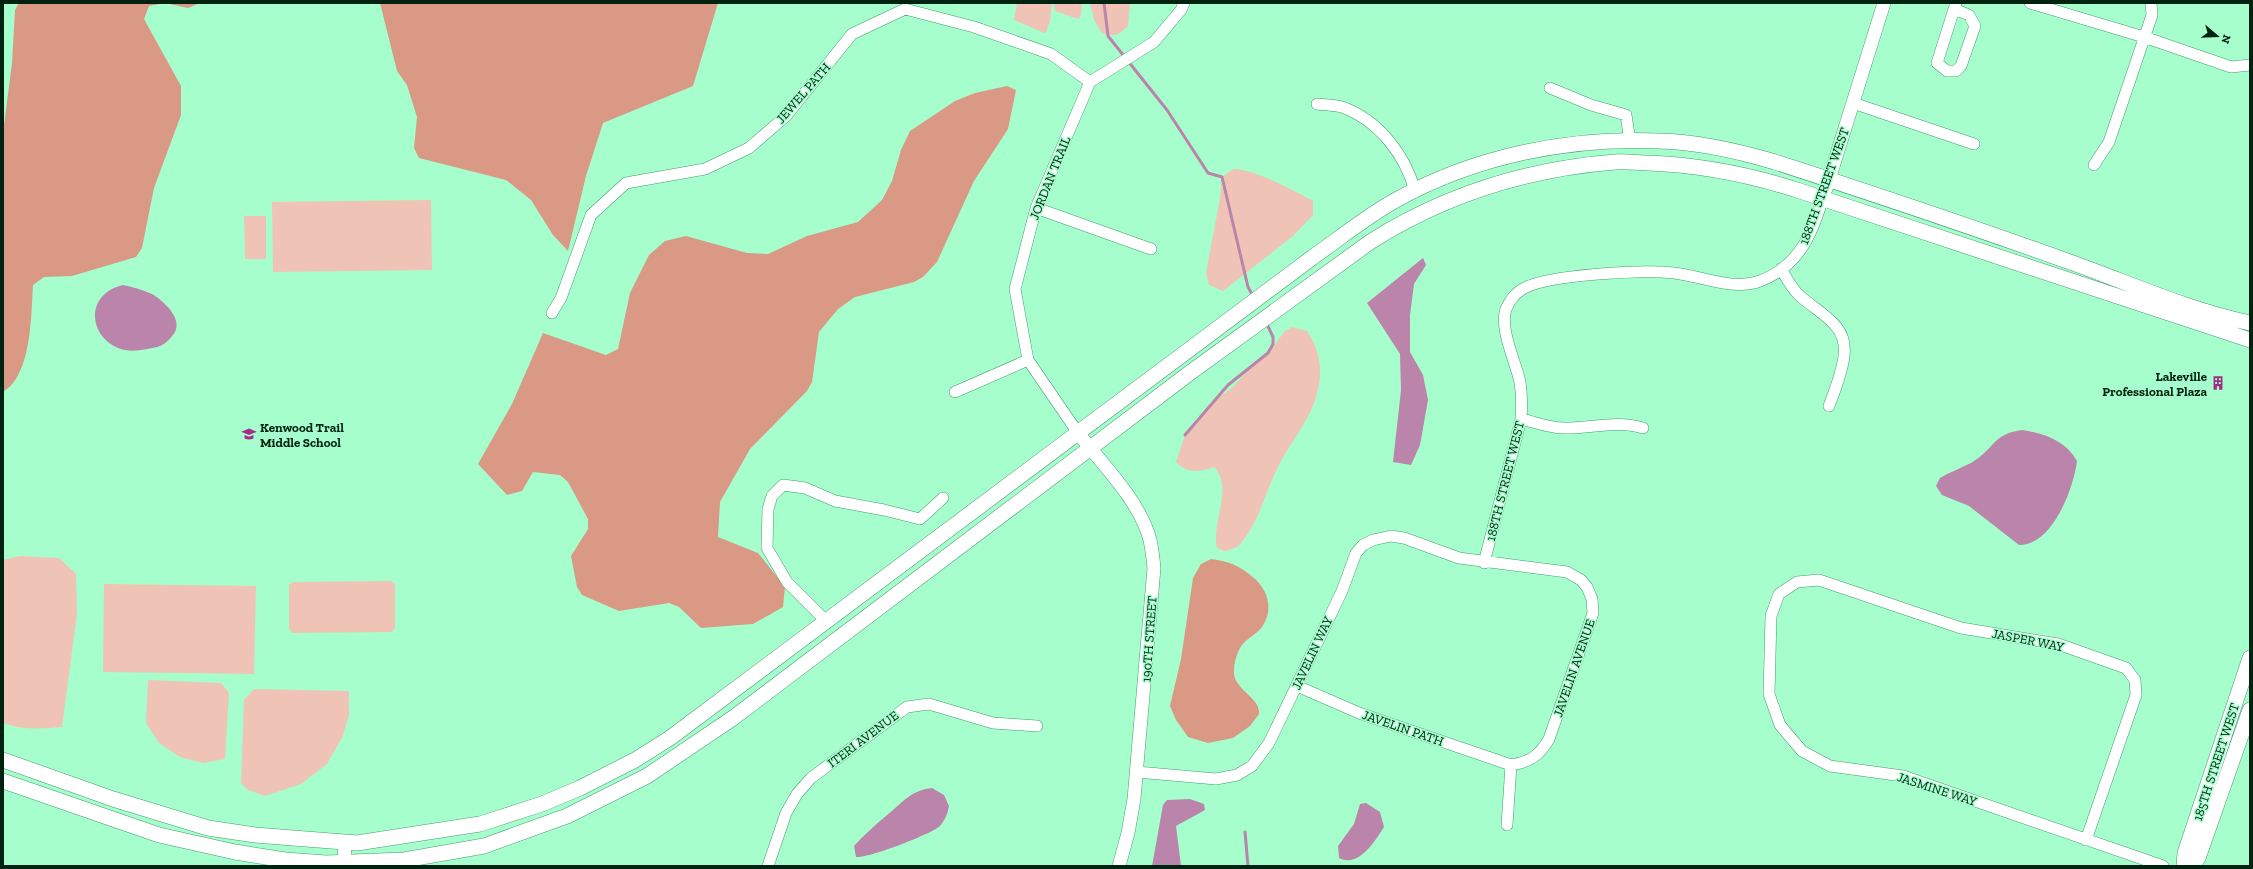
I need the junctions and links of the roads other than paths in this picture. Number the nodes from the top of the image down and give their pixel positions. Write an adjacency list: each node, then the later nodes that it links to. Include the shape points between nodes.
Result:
1 (1184, 3): 8 (street, via 1154,42)
2 (1884, 3): 10 (street, 188TH STREET WEST)
3 (2030, 3): 6 (street)
4 (2151, 3): 6 (street, via 2152,14)
5 (1955, 6): 5 (street, via 1937,63 1947,71 1956,71 1961,66 1975,26 1969,15)
6 (2144, 37): 7 (street, via 2231,67); 14 (street, via 2109,142)
7 (2250, 66)
8 (1090, 82): 17 (street, JORDAN TRAIL); 20 (street, JEWEL PATH, via 1051,54 974,27 906,9 852,34 786,116 749,148 705,169 626,183 591,215 561,298)
9 (1550, 88): 12 (street, via 1626,115)
10 (1853, 103): 13 (street); 15 (street, 188TH STREET WEST)
11 (1317, 104): 16 (street, via 1340,107 1378,128 1398,153)
12 (1630, 141): 15 (main road, via 1660,141 1744,153); 16 (main road, via 1564,145 1525,152 1479,164)
13 (1974, 144)
14 (2094, 165)
15 (1826, 189): 19 (street, 188TH STREET WEST, via 1804,246 1796,257); 21 (main road, via 1992,234 2233,320); 22 (main road); 29 (main road, via 1780,184 1725,171 1668,164 1617,162 1533,174 1455,197 1370,242)
16 (1415, 191): 28 (main road, via 1396,200 1313,257)
17 (1036, 208): 18 (street); 23 (street, JORDAN TRAIL, via 1015,289)
18 (1151, 249)
19 (1781, 269): 25 (street, via 1800,296 1830,318 1842,335 1845,346 1844,358); 26 (street, 188TH STREET WEST, via 1762,280 1738,285 1672,273 1620,273 1534,284 1522,290 1511,300 1504,321 1520,382 1523,400)
20 (552, 313)
21 (2250, 323)
22 (2250, 340)
23 (1028, 360): 24 (street); 28 (street, JORDAN TRAIL)
24 (955, 392)
25 (1829, 406)
26 (1521, 418): 27 (street, via 1565,428 1629,423); 31 (street, 188TH STREET WEST)
27 (1643, 428)
28 (1078, 433): 29 (street, 190TH STREET); 33 (main road)
29 (1090, 448): 41 (street, 190TH STREET, via 1137,510 1152,549 1154,568); 46 (main road, via 733,718 647,776 568,816 484,846 404,860)
30 (943, 498): 33 (street, via 920,519 835,501 805,488 783,485 772,496 768,509 767,548 786,582)
31 (1484, 563): 36 (street, JAVELIN WAY, via 1458,558 1404,538 1391,536 1381,537 1363,545 1356,553 1342,591); 40 (street, JAVELIN AVENUE, via 1567,572 1587,587 1594,605 1591,622 1549,739 1533,759)
32 (1771, 616): 44 (street, JASMINE WAY, via 1769,694 1780,726 1802,751 1830,766 1903,776); 44 (street, JASPER WAY, via 1779,594 1797,582 1819,580 1961,628 2058,644 2126,668 2134,680 2136,695)
33 (826, 621): 45 (main road, via 670,738 635,760 580,788 542,804 480,824 357,843)
34 (2250, 658): 50 (main road, 185TH STREET WEST, via 2186,853)
35 (2250, 676): 37 (main road, via 2242,699 2242,709)
36 (1296, 686): 40 (street, JAVELIN PATH, via 1359,714); 41 (street, JAVELIN WAY, via 1263,752 1252,766 1237,775 1206,780)
37 (2249, 717): 51 (main road, 185TH STREET WEST, via 2198,858)
38 (1037, 726): 47 (street, ITERI AVENUE, via 993,723 929,704 907,707 811,778 797,794 786,813)
39 (3, 760): 45 (main road, via 113,799 208,828 255,835)
40 (1511, 765): 43 (street)
41 (1137, 772): 48 (street, 190TH STREET, via 1133,812)
42 (3, 781): 46 (main road, via 166,837 285,860)
43 (1507, 825)
44 (2086, 840): 49 (street, JASMINE WAY)
45 (345, 842): 46 (street)
46 (344, 864)
47 (768, 866)
48 (1119, 866)
49 (2163, 866)
50 (2184, 866)
51 (2191, 866)

